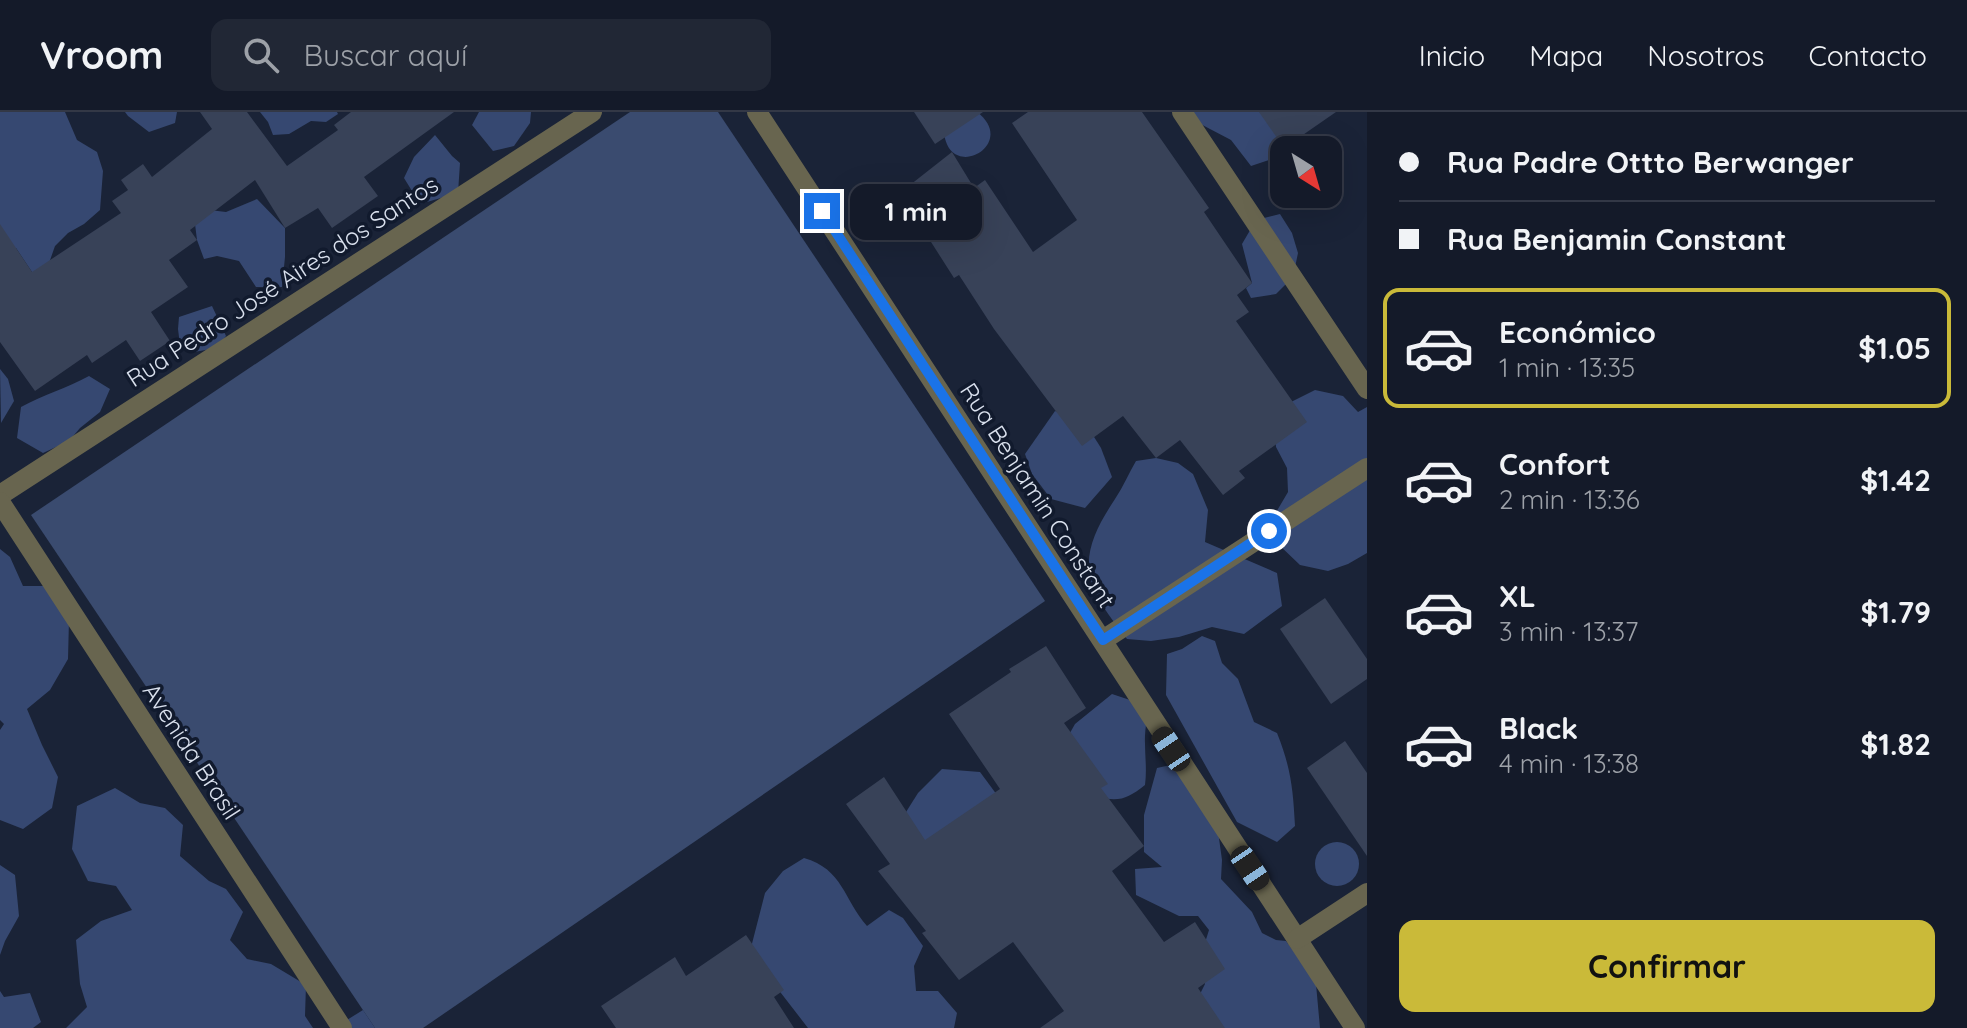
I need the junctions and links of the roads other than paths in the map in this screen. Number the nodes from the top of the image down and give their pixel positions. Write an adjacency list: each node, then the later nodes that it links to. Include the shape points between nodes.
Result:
1 (592, 112): 6 (street, Rua Pedro José Aires dos Santos)
2 (757, 112): 8 (street, Rua Benjamin Constant)
3 (1182, 112): 4 (street)
4 (1367, 389)
5 (1367, 468): 8 (street)
6 (0, 495)
7 (0, 502): 11 (street, Avenida Brasil)
8 (1103, 640): 10 (street, Rua Benjamin Constant)
9 (1367, 893): 10 (street)
10 (1297, 939): 12 (street, Rua Benjamin Constant)
11 (342, 1028)
12 (1355, 1028)

